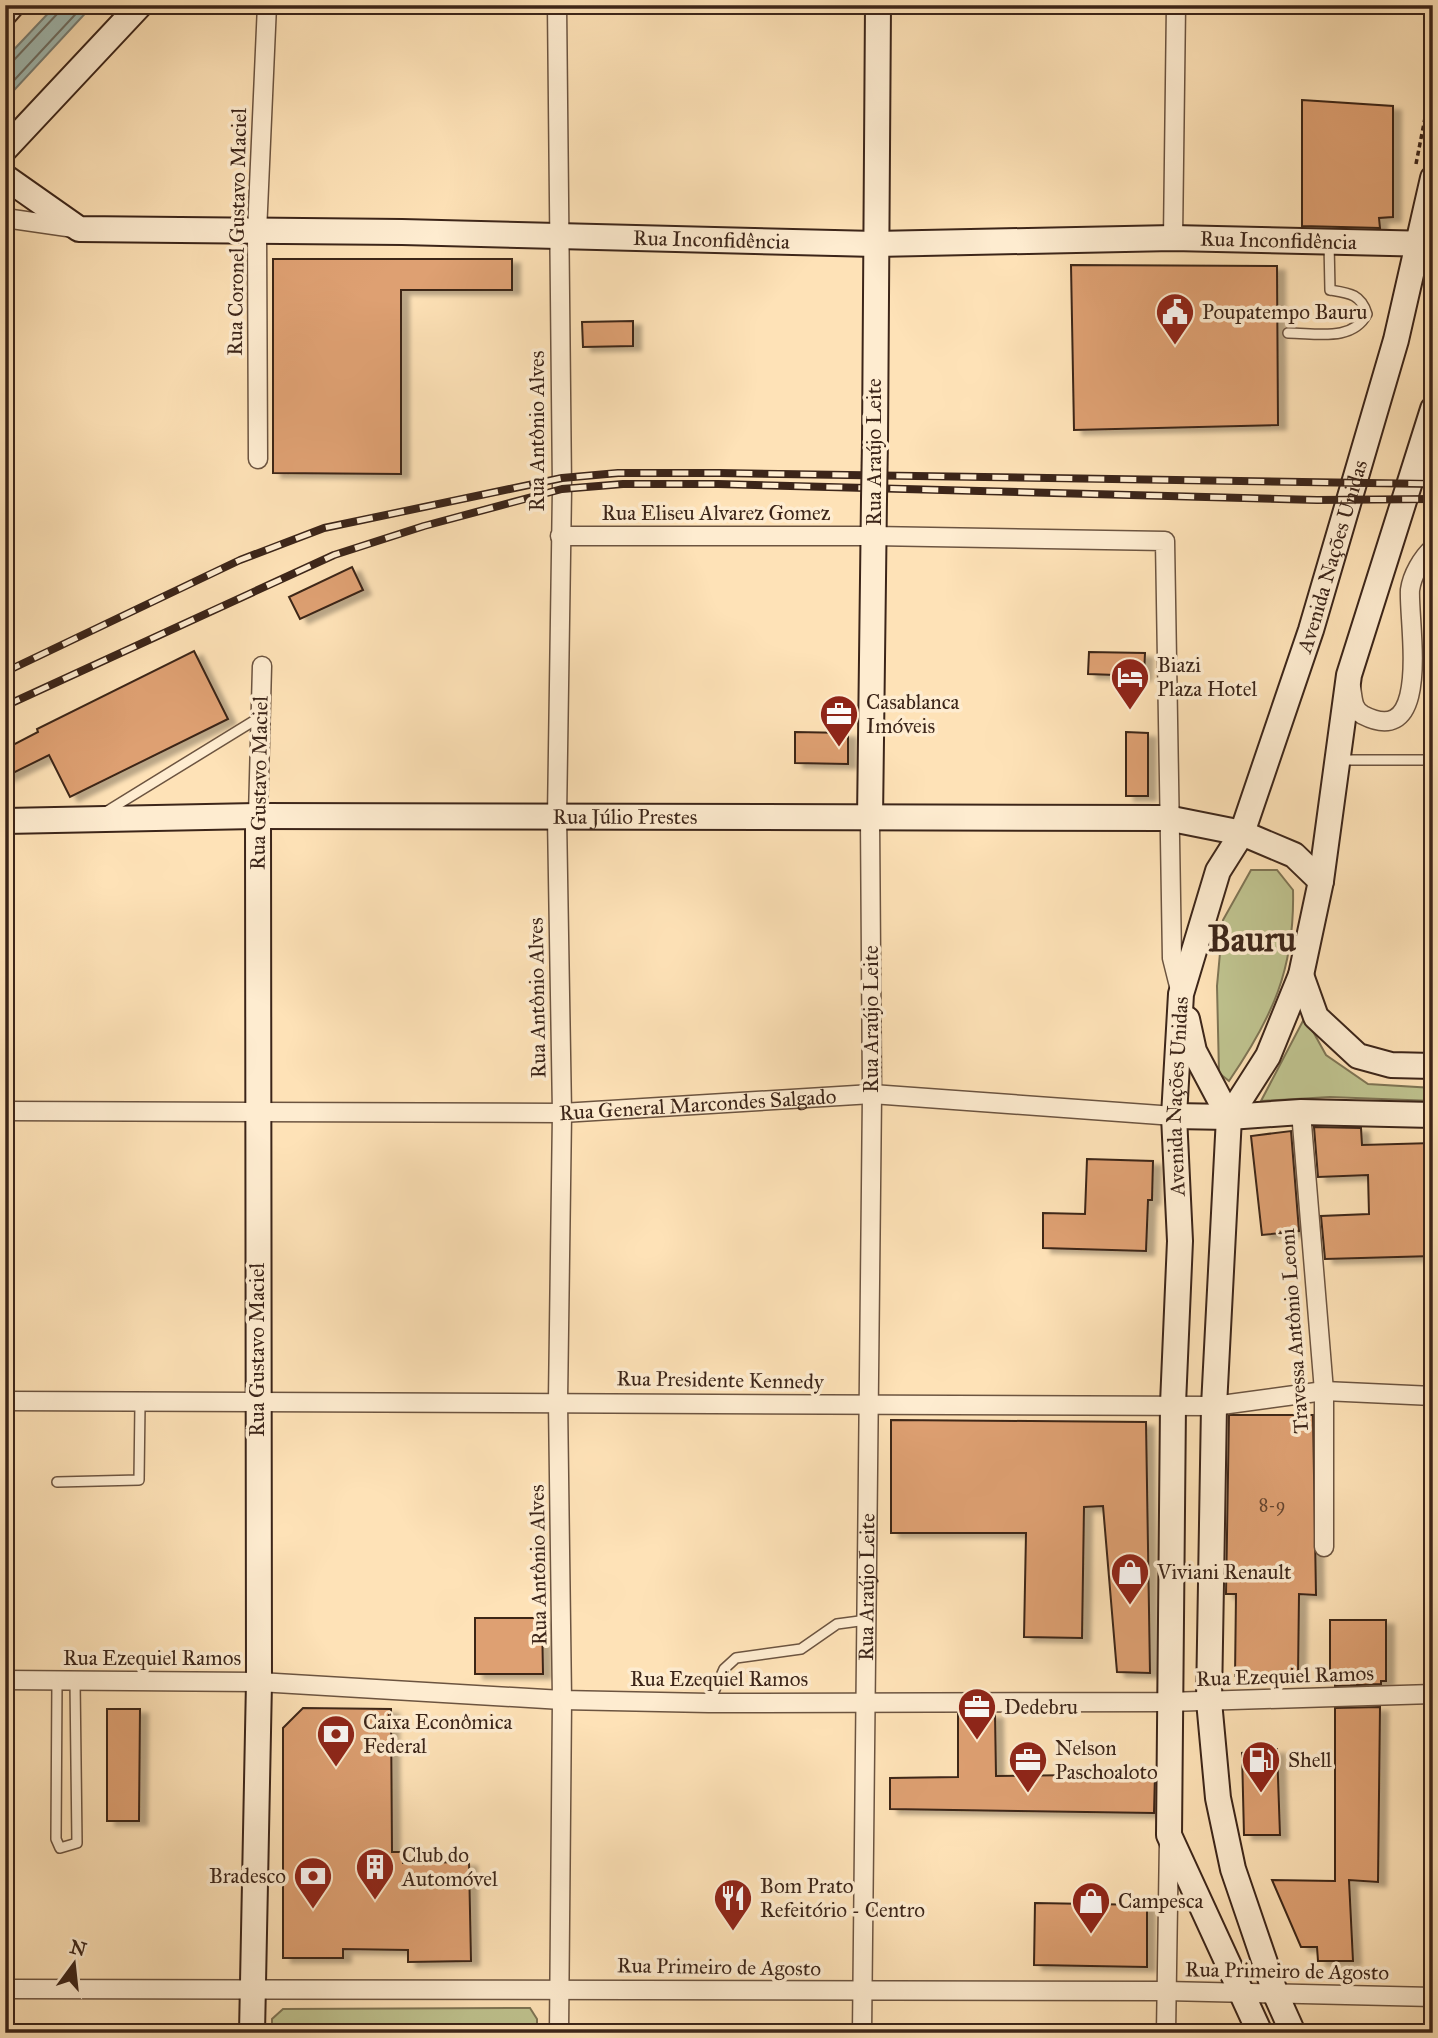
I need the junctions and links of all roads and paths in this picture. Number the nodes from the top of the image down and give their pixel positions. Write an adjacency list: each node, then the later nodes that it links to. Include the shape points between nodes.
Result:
1 (12, 5): 7 (street)
2 (140, 5): 8 (street)
3 (267, 5): 13 (street, Rua Coronel Gustavo Maciel)
4 (557, 5): 14 (street, Rua Antônio Alves)
5 (878, 5): 17 (street, Rua Araújo Leite)
6 (1175, 5): 15 (street)
7 (5, 13)
8 (5, 149)
9 (5, 177): 12 (street)
10 (1433, 178): 18 (street, Avenida Nações Unidas)
11 (5, 218): 12 (street)
12 (79, 229): 13 (street, Rua Inconfidência)
13 (257, 232): 14 (street, Rua Inconfidência); 21 (street, Rua Coronel Gustavo Maciel)
14 (558, 236): 17 (street, Rua Inconfidência); 22 (street, Rua Antônio Alves)
15 (1173, 238): 16 (street, Rua Inconfidência); 17 (street, Rua Inconfidência)
16 (1328, 241): 18 (street, Rua Inconfidência); 19 (lane, via 1330,290 1353,294 1363,301 1367,314 1360,327 1349,333)
17 (875, 244): 23 (street, Rua Araújo Leite, bridge)
18 (1426, 244): 38 (street, Avenida Nações Unidas, via 1311,630)
19 (1289, 333)
20 (1433, 409): 27 (street)
21 (258, 459)
22 (560, 536): 23 (street, Rua Eliseu Alvarez Gomez); 33 (street, Rua Antônio Alves)
23 (873, 536): 35 (street, Rua Eliseu Alvarez Gomez, via 1165,541); 36 (street, Rua Araújo Leite)
24 (1433, 548): 27 (street, via 1418,566 1410,588 1413,683 1397,719 1357,712)
25 (1433, 563): 29 (street, via 1421,588 1417,690 1407,715 1386,727)
26 (262, 666): 28 (street, Rua Gustavo Maciel)
27 (1349, 675): 29 (street)
28 (260, 717): 32 (street, Rua Gustavo Maciel); 34 (lane)
29 (1341, 723): 30 (street)
30 (1335, 760): 31 (lane); 39 (street)
31 (1433, 760)
32 (258, 816): 33 (street, Rua Júlio Prestes); 34 (street, Rua Júlio Prestes); 46 (street, Rua Gustavo Maciel)
33 (557, 817): 36 (street, Rua Júlio Prestes); 48 (street, Rua Antônio Alves)
34 (96, 818): 37 (street, Rua Júlio Prestes)
35 (1167, 818): 36 (street, Rua Júlio Prestes); 38 (street, Rua Júlio Prestes); 43 (street, via 1172,958)
36 (870, 820): 45 (street, Rua Araújo Leite)
37 (5, 821)
38 (1242, 833): 39 (street, Rua Júlio Prestes, via 1294,855); 43 (street, Avenida Nações Unidas, via 1218,872)
39 (1321, 881): 41 (street)
40 (1433, 920): 42 (lane)
41 (1301, 975): 44 (street, via 1316,1017 1358,1056 1391,1065); 52 (street, via 1268,1056)
42 (1431, 980)
43 (1181, 994): 51 (street, Avenida Nações Unidas); 52 (street, via 1194,1051)
44 (1433, 1066)
45 (872, 1094): 48 (street, Rua General Marcondes Salgado); 51 (street, Rua General Marcondes Salgado); 60 (street, Rua Araújo Leite)
46 (257, 1110): 47 (street, Rua General Marcondes Salgado); 48 (street, Rua General Marcondes Salgado); 57 (street, Rua Gustavo Maciel)
47 (5, 1111)
48 (562, 1112): 55 (street, Rua Antônio Alves)
49 (1301, 1112): 50 (street, Rua General Marcondes Salgado); 52 (street, Rua General Marcondes Salgado); 53 (street, Travessa Antônio Leoni)
50 (1433, 1115)
51 (1174, 1116): 52 (street, Rua General Marcondes Salgado); 59 (street, Avenida Nações Unidas, via 1180,1241)
52 (1229, 1117): 61 (street)
53 (1324, 1391): 54 (street, Rua Presidente Kennedy); 61 (street, Rua Presidente Kennedy); 63 (street, Travessa Antônio Leoni)
54 (1433, 1396)
55 (558, 1401): 57 (street, Rua Presidente Kennedy); 60 (street, Rua Presidente Kennedy); 70 (street, Rua Antônio Alves)
56 (5, 1402): 58 (street, Rua Presidente Kennedy)
57 (257, 1403): 58 (street, Rua Presidente Kennedy); 68 (street, Rua Gustavo Maciel)
58 (140, 1404): 62 (lane, via 139,1480)
59 (1173, 1404): 60 (street, Rua Presidente Kennedy); 61 (street, Rua Presidente Kennedy); 73 (street, Avenida Nações Unidas)
60 (867, 1405): 64 (street, Rua Araújo Leite)
61 (1214, 1406): 71 (street)
62 (57, 1482)
63 (1324, 1547)
64 (867, 1620): 72 (street, Rua Araújo Leite); 74 (lane, via 837,1624 801,1649 736,1658 724,1669)
65 (5, 1681): 66 (street, Rua Ezequiel Ramos)
66 (57, 1681): 67 (street, Rua Ezequiel Ramos); 67 (lane, via 56,1839 61,1848 77,1843)
67 (75, 1681): 68 (street, Rua Ezequiel Ramos)
68 (259, 1682): 70 (street, Rua Ezequiel Ramos); 78 (street, Rua Gustavo Maciel)
69 (1433, 1694): 71 (street, Rua Ezequiel Ramos)
70 (562, 1700): 74 (street, Rua Ezequiel Ramos); 76 (street, Rua Antônio Alves)
71 (1209, 1701): 73 (street, Rua Ezequiel Ramos); 82 (street, via 1217,1798 1233,1869)
72 (864, 1702): 73 (street, Rua Ezequiel Ramos); 74 (street, Rua Ezequiel Ramos); 80 (street, Rua Araújo Leite)
73 (1168, 1702): 75 (street, Avenida Nações Unidas)
74 (709, 1703)
75 (1169, 1835): 79 (street); 81 (street, Avenida Nações Unidas)
76 (560, 1988): 78 (street, Rua Primeiro de Agosto); 80 (street, Rua Primeiro de Agosto); 85 (street, Rua Antônio Alves)
77 (5, 1989): 78 (street, Rua Primeiro de Agosto)
78 (251, 1990): 84 (street, Rua Gustavo Maciel)
79 (1166, 1991): 80 (street, Rua Primeiro de Agosto); 81 (street, Rua Primeiro de Agosto); 87 (street)
80 (862, 1992): 86 (street, Rua Araújo Leite)
81 (1241, 1992): 82 (street, Rua Primeiro de Agosto); 88 (street, Avenida Nações Unidas)
82 (1276, 1995): 83 (street, Rua Primeiro de Agosto); 89 (street)
83 (1433, 1997)
84 (252, 2033)
85 (559, 2033)
86 (862, 2033)
87 (1167, 2033)
88 (1260, 2033)
89 (1293, 2033)

